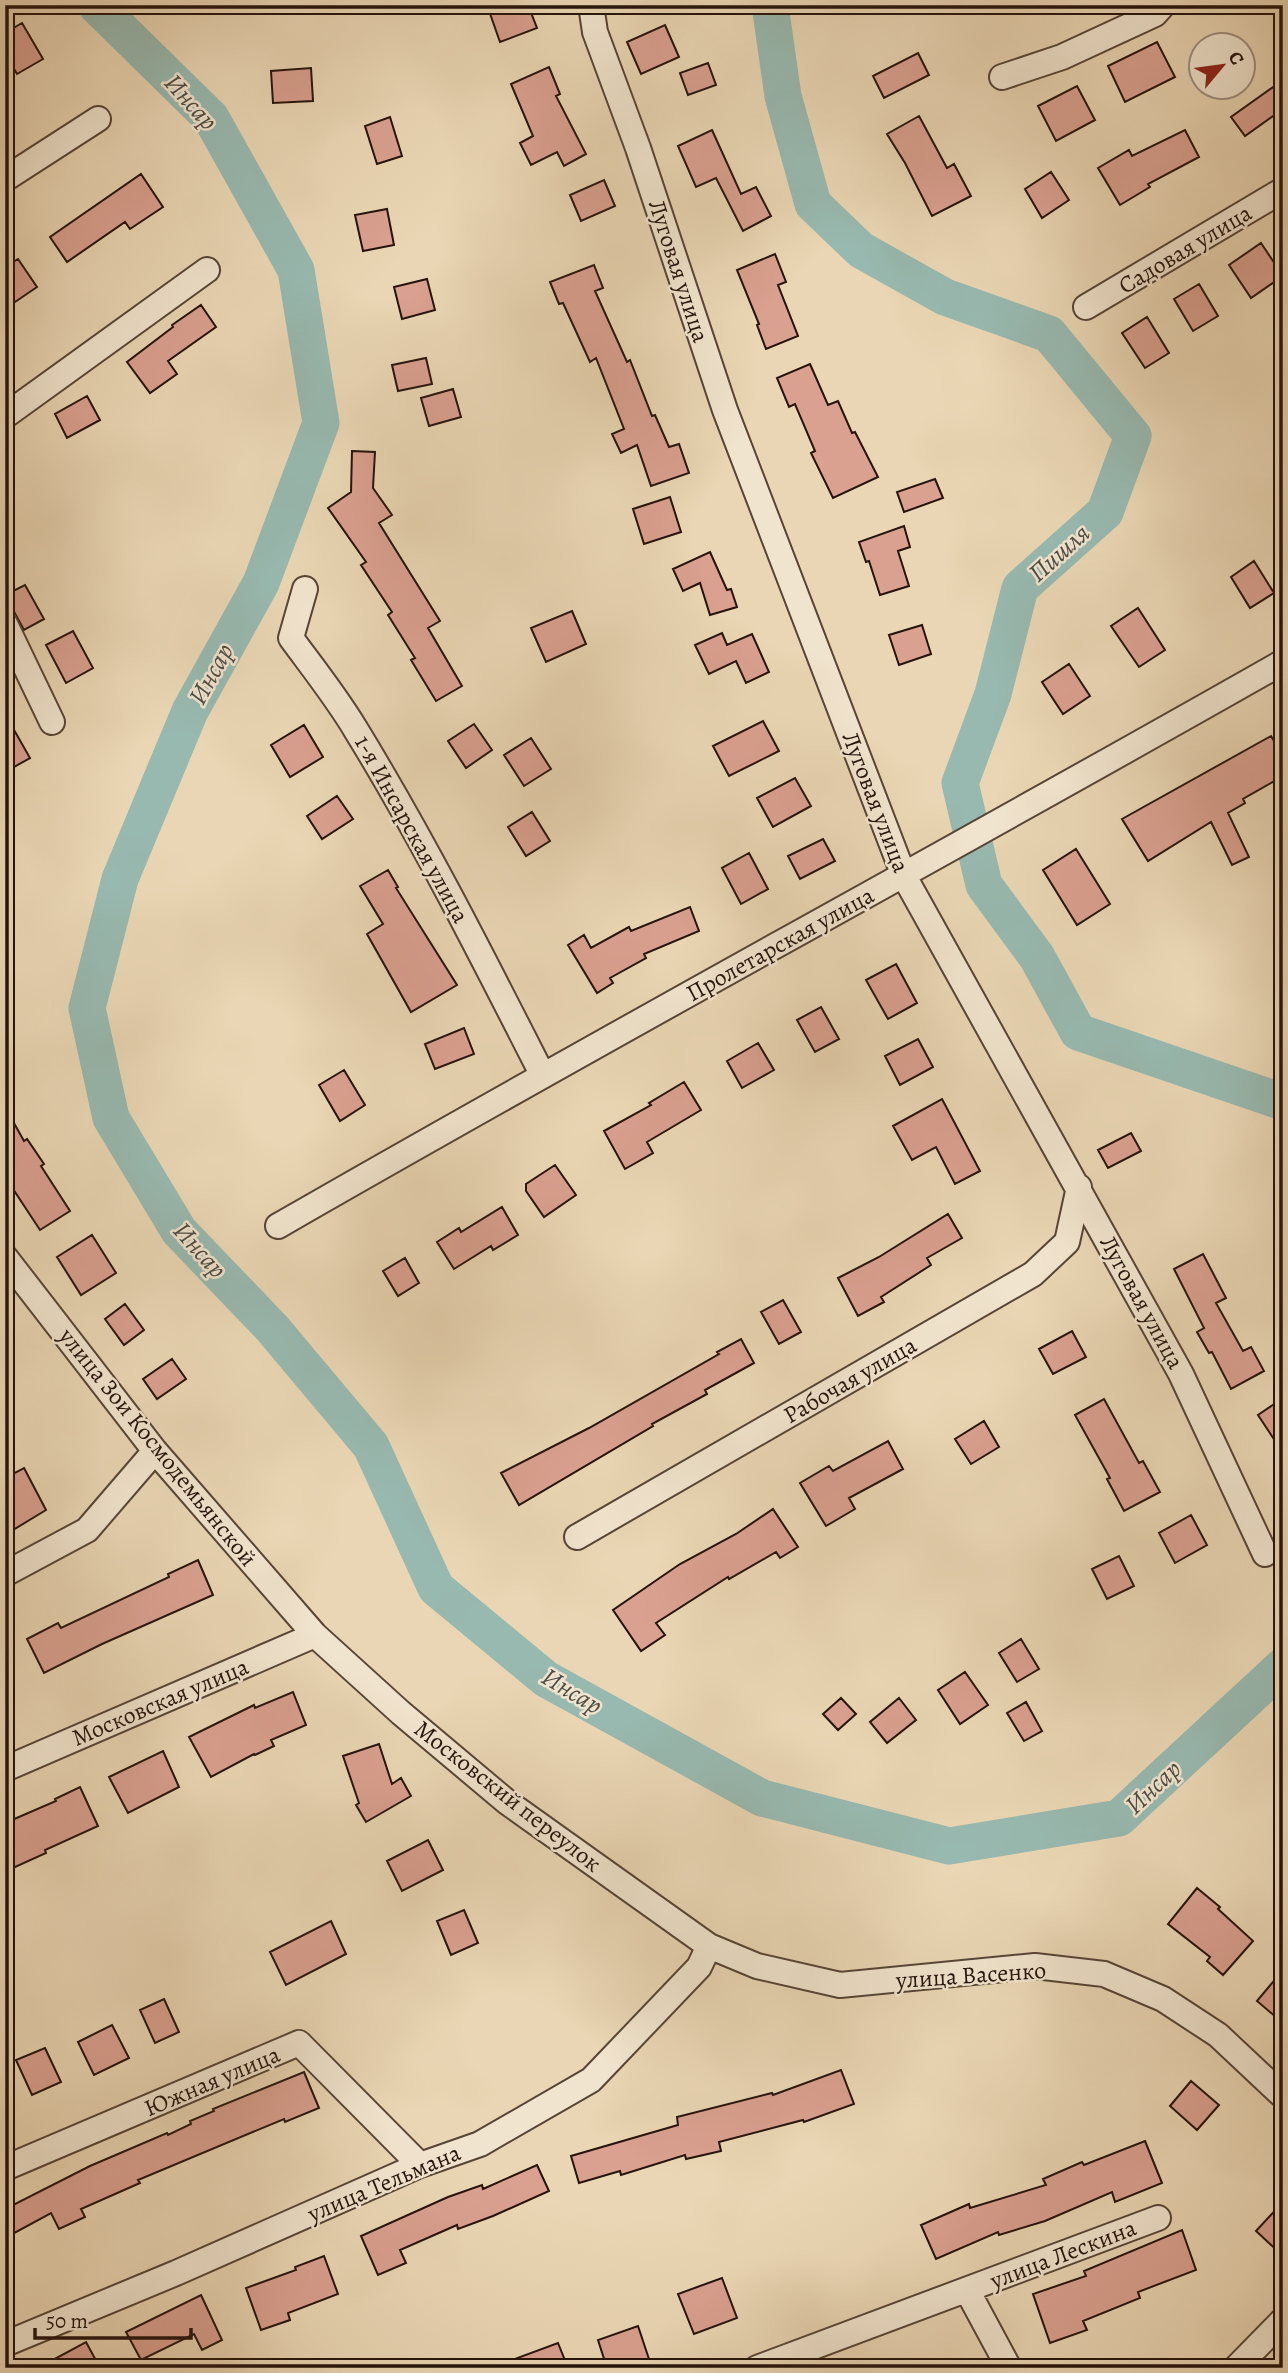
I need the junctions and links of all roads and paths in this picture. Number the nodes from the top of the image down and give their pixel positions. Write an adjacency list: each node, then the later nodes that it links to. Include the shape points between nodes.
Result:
1 (591, 5): 14 (street, Луговая улица, via 595,32 726,410)
2 (1163, 5): 3 (street, via 1155,14 1062,57)
3 (1002, 77)
4 (98, 119): 5 (street)
5 (5, 179)
6 (1283, 190): 8 (street, Садовая улица)
7 (207, 270): 9 (street)
8 (1086, 307)
9 (5, 416)
10 (305, 589): 15 (street, 1-я Инсарская улица, via 291,638 355,727 407,816)
11 (5, 624): 13 (street)
12 (1283, 662): 14 (street, Пролетарская улица)
13 (52, 722)
14 (904, 876): 15 (street, Пролетарская улица); 16 (street, Луговая улица)
15 (542, 1074): 17 (street, Пролетарская улица)
16 (1079, 1187): 20 (street, Рабочая улица, via 1067,1242 1032,1274); 21 (street, Луговая улица, via 1181,1374)
17 (278, 1226)
18 (5, 1256): 19 (street, улица Зои Космодемьянской)
19 (155, 1451): 22 (street, via 88,1530); 23 (street, улица Зои Космодемьянской)
20 (577, 1537)
21 (1265, 1554)
22 (5, 1574)
23 (315, 1635): 24 (street, Московская улица); 25 (street, Московский переулок, via 508,1802)
24 (5, 1769)
25 (709, 1947): 26 (street, улица Васенко, via 757,1966 840,1985 1035,1966 1104,1974 1163,1999 1218,2035); 27 (street, улица Тельмана, via 699,1967 591,2080 480,2144)
26 (1283, 2096)
27 (420, 2165): 28 (street, Южная улица, via 299,2043); 32 (street, улица Тельмана)
28 (5, 2168)
29 (1158, 2218): 30 (street, улица Лескина)
30 (967, 2290): 33 (street, улица Лескина); 34 (street, улица Лескина)
31 (1283, 2320): 35 (street)
32 (5, 2344)
33 (757, 2368)
34 (1009, 2368)
35 (1237, 2368)

